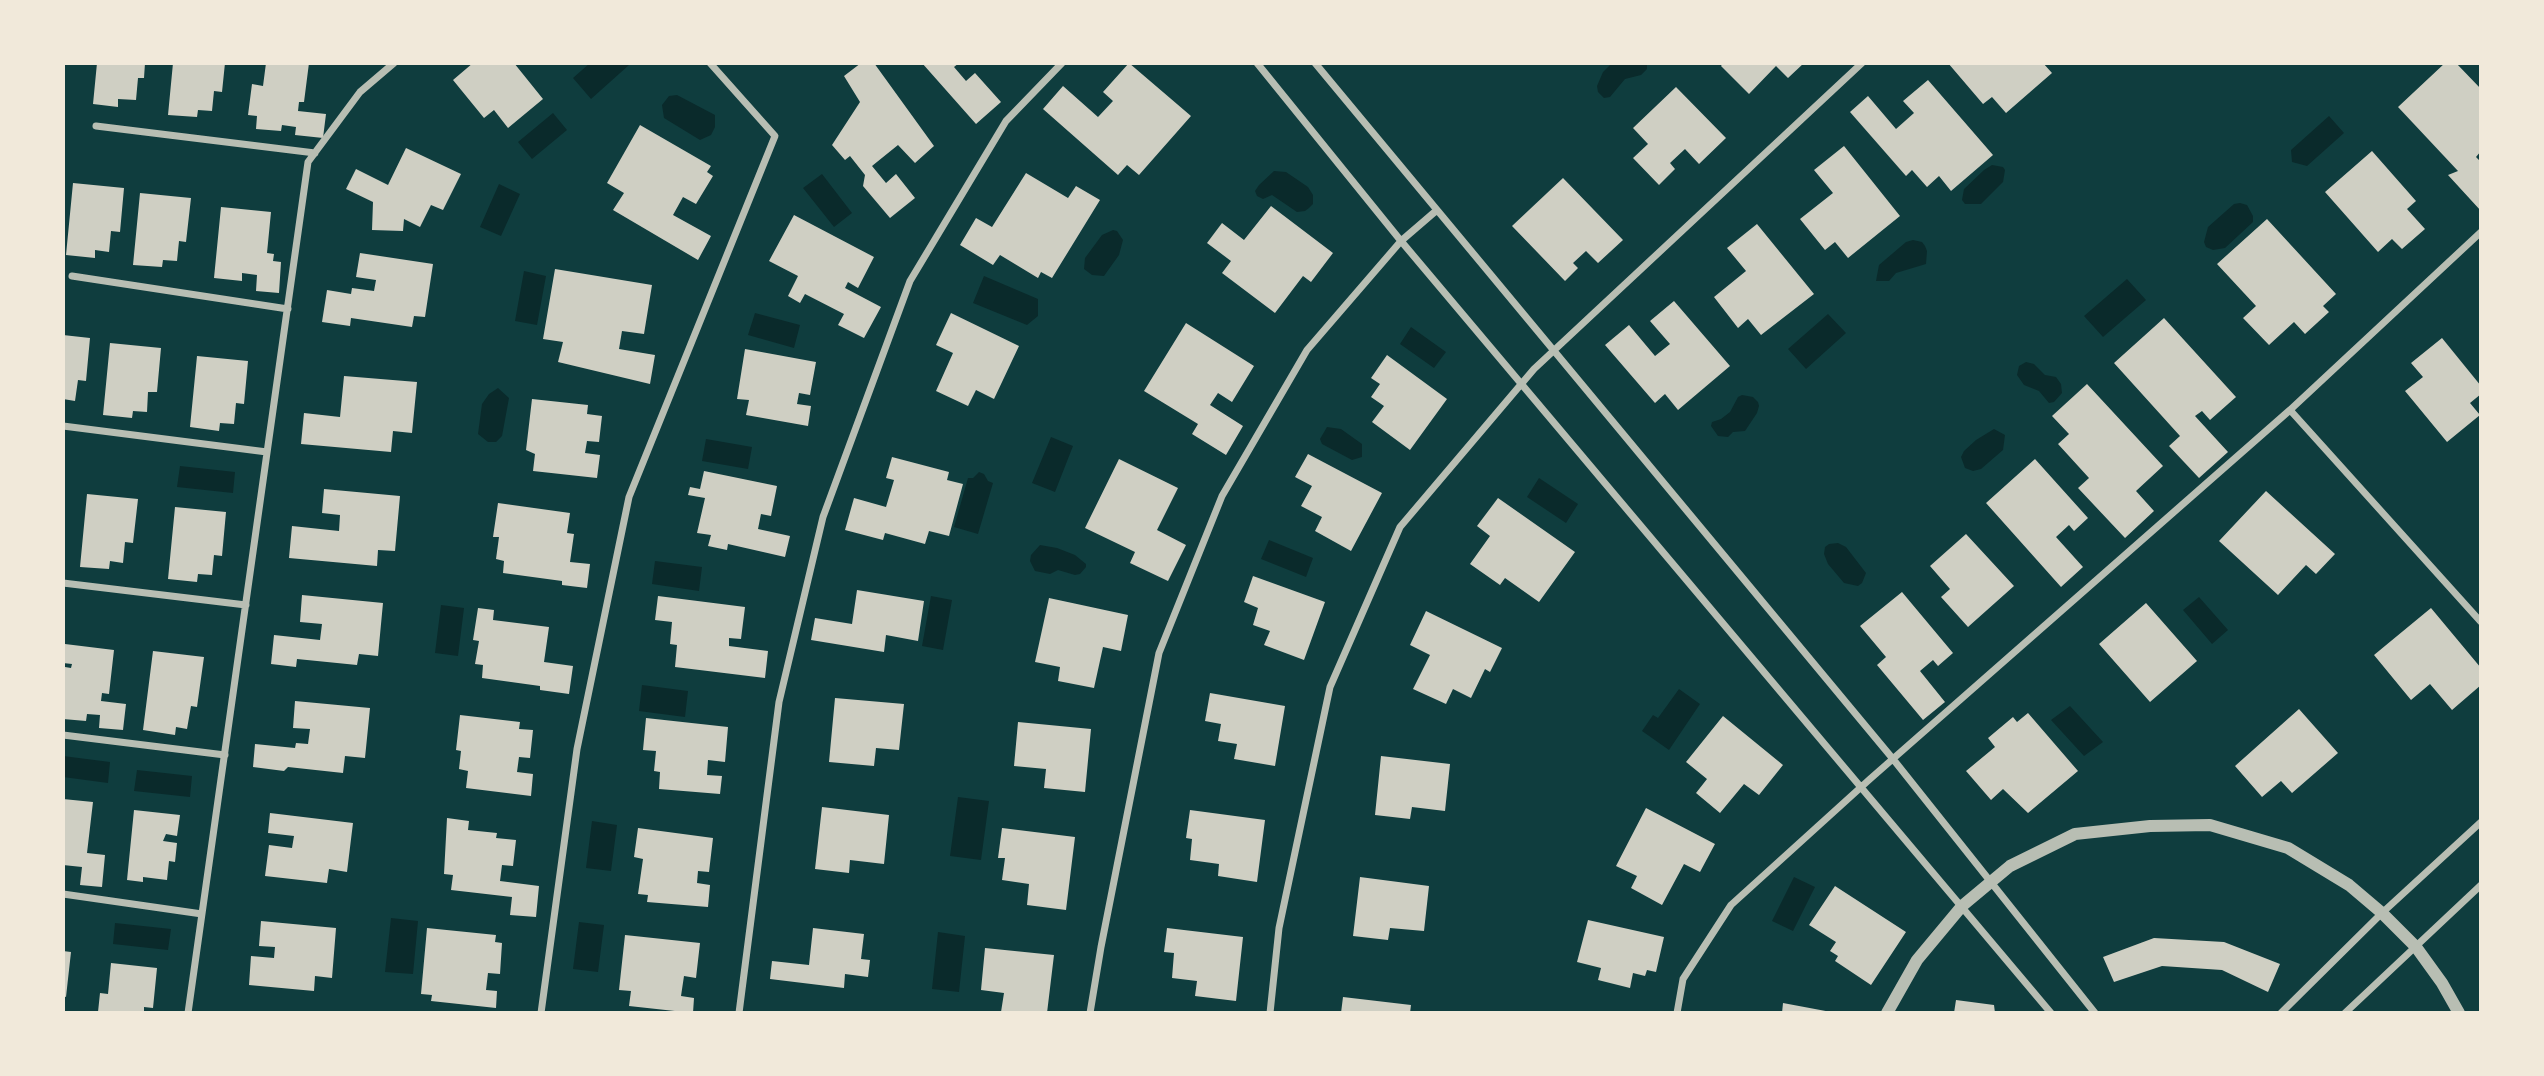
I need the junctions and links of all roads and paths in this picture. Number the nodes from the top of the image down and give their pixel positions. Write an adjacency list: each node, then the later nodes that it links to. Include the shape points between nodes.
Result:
1 (394, 63): 8 (street, via 360,92)
2 (710, 63): 35 (street, via 775,136 629,498 577,749)
3 (1062, 63): 36 (street, via 1006,121 910,281 823,517 779,702)
4 (1256, 63): 11 (street)
5 (1315, 63): 9 (street)
6 (1862, 63): 14 (street)
7 (96, 126): 8 (street)
8 (315, 153): 13 (street, via 308,162)
9 (1437, 210): 11 (street); 14 (street)
10 (2481, 232): 16 (street)
11 (1402, 241): 15 (street); 37 (street, via 1307,350 1222,496 1158,653)
12 (72, 276): 13 (street)
13 (288, 309): 18 (street)
14 (1554, 350): 15 (street); 24 (street)
15 (1522, 382): 25 (street); 38 (street, via 1400,527 1330,687 1279,928)
16 (2290, 410): 21 (street); 24 (street)
17 (63, 426): 18 (street)
18 (267, 452): 20 (street)
19 (63, 583): 20 (street)
20 (246, 605): 23 (street)
21 (2481, 622)
22 (63, 735): 23 (street)
23 (225, 755): 31 (street)
24 (1893, 759): 25 (street); 27 (street)
25 (1860, 787): 30 (street); 39 (street, via 1731,905 1684,979)
26 (2481, 822): 32 (street)
27 (1990, 883): 30 (street); 32 (street, via 2010,866 2075,834 2210,825 2288,848 2349,886); 42 (street)
28 (2481, 885): 33 (street)
29 (63, 894): 31 (street)
30 (1962, 906): 40 (street, via 1917,960); 41 (street)
31 (202, 914): 34 (street)
32 (2382, 914): 33 (street); 43 (street)
33 (2416, 947): 44 (street); 45 (street)
34 (188, 1013)
35 (541, 1013)
36 (739, 1013)
37 (1090, 1013)
38 (1270, 1013)
39 (1677, 1013)
40 (1887, 1013)
41 (2051, 1013)
42 (2095, 1013)
43 (2281, 1013)
44 (2345, 1013)
45 (2459, 1013)

